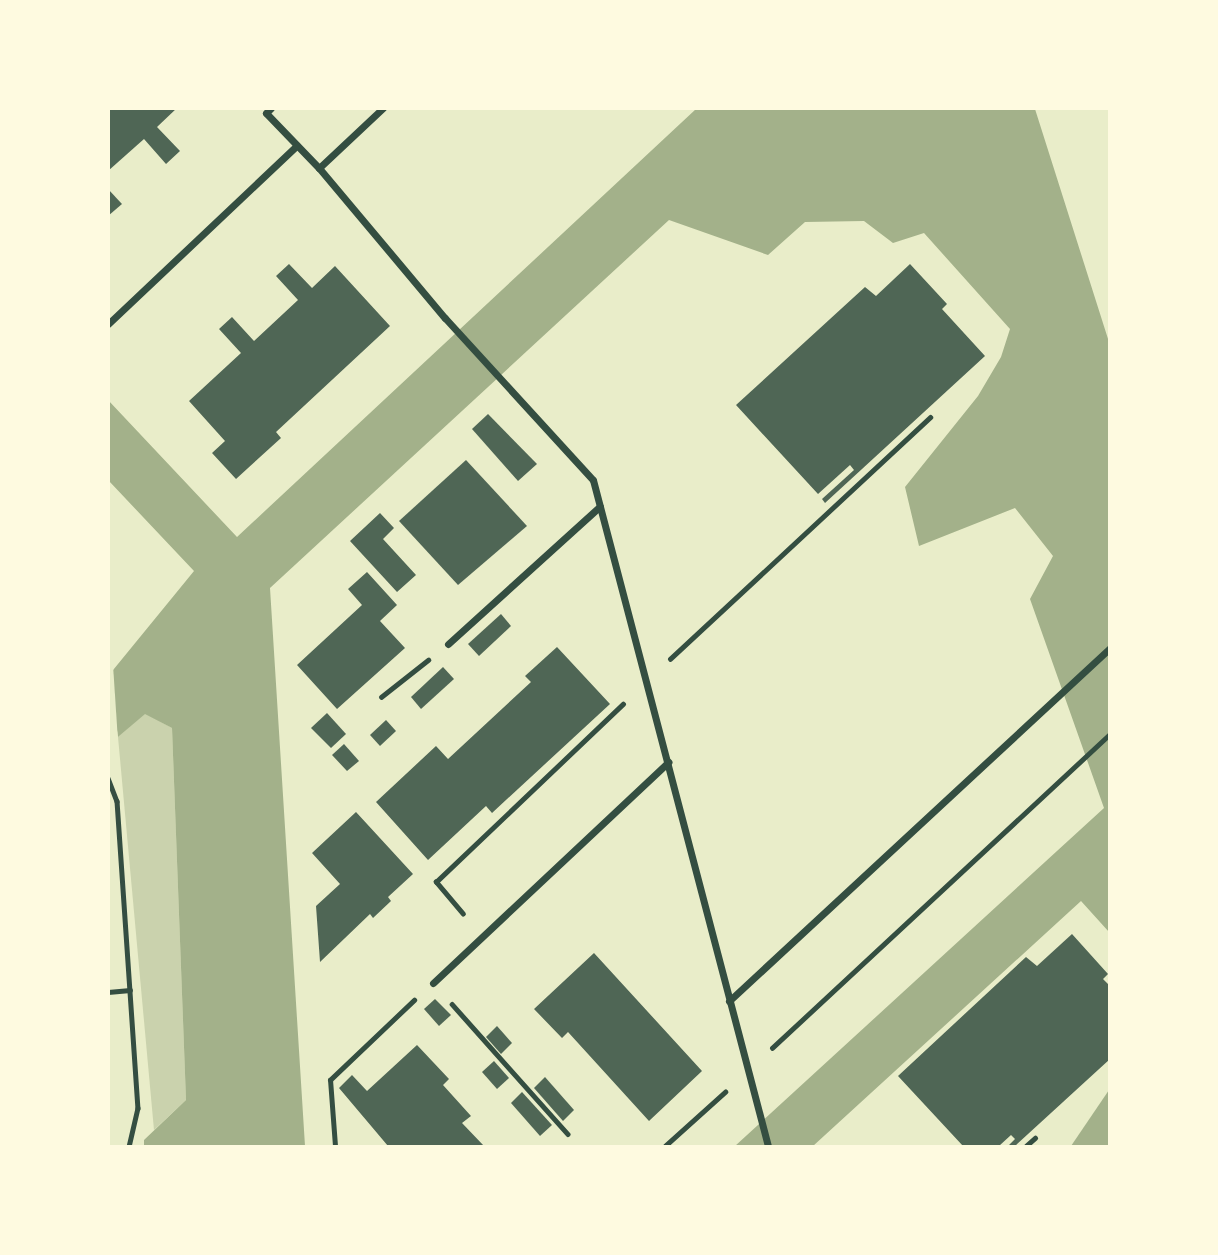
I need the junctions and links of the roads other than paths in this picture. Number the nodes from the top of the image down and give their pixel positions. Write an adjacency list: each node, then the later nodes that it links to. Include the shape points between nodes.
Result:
1 (271, 108): 3 (street, via 267,113)
2 (383, 108): 4 (street)
3 (296, 145): 4 (street); 5 (street)
4 (319, 169): 6 (street, via 445,318 593,480)
5 (108, 324)
6 (600, 506): 7 (street); 9 (street)
7 (447, 644)
8 (1110, 648): 11 (street)
9 (668, 762): 10 (street); 11 (street)
10 (433, 983)
11 (729, 1001): 12 (street)
12 (768, 1146)

